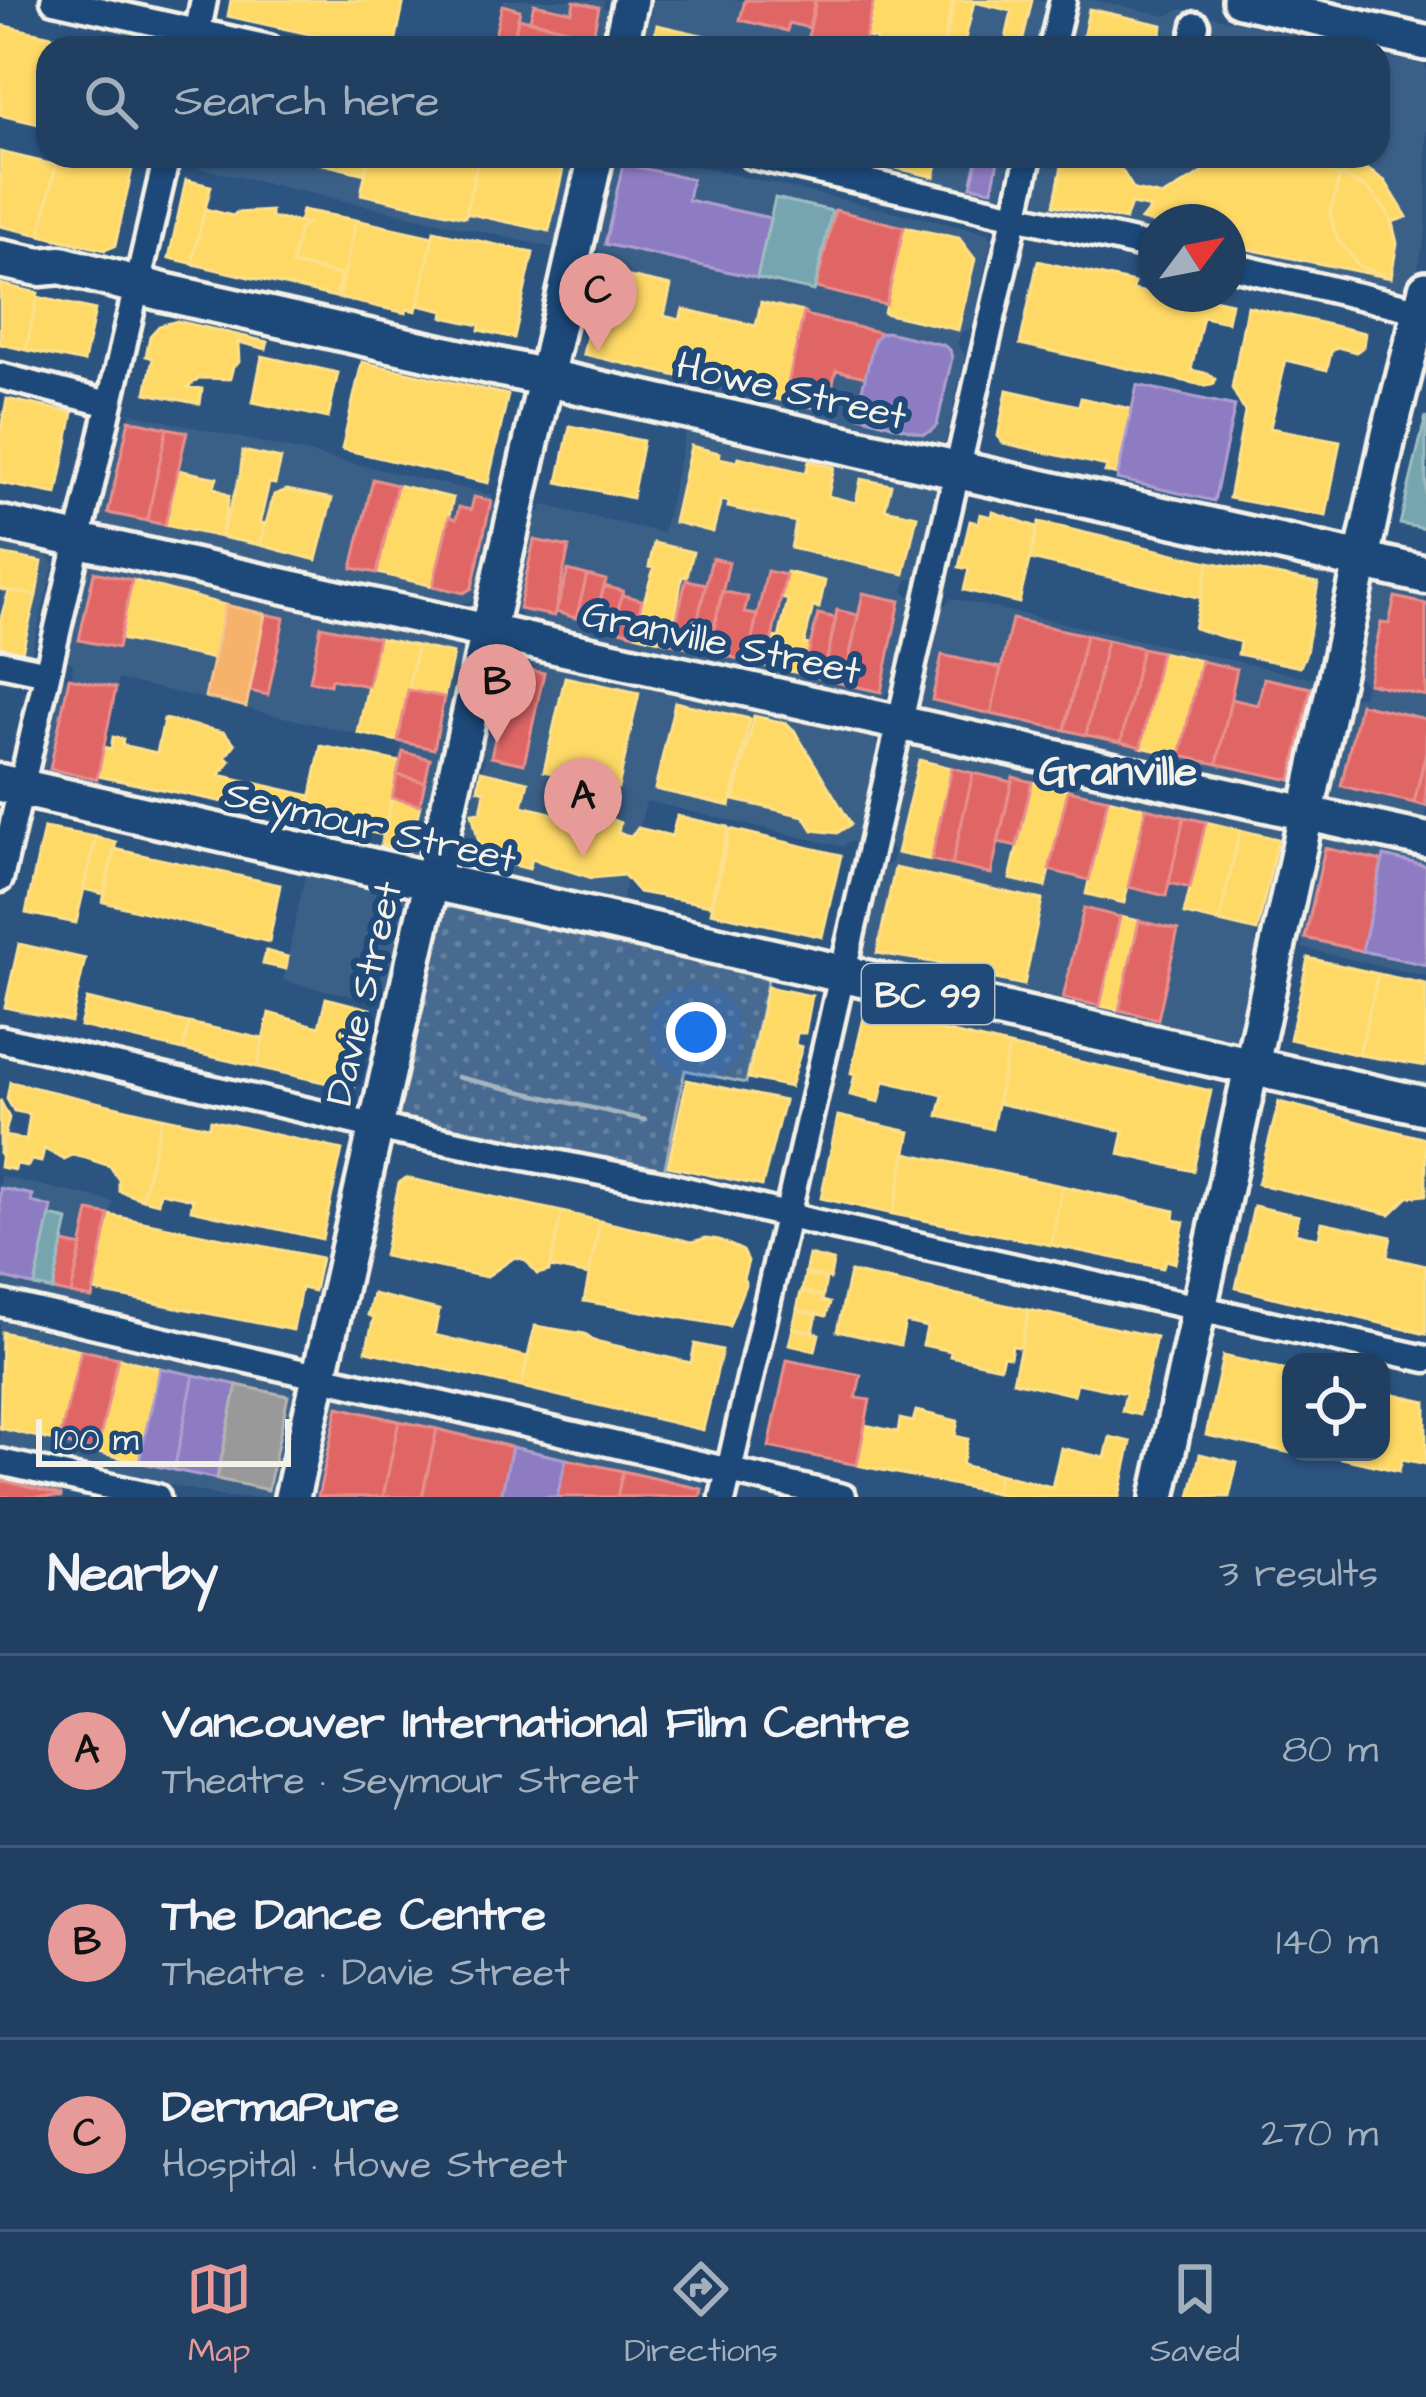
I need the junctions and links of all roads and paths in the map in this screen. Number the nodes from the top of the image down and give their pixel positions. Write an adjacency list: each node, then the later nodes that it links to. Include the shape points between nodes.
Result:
1 (54, 0): 6 (street)
2 (204, 0): 7 (street)
3 (631, 0): 8 (main road)
4 (1063, 0): 9 (street)
5 (1240, 0): 10 (main road)
6 (182, 36)
7 (197, 36)
8 (623, 36)
9 (1055, 36)
10 (1426, 43)
11 (164, 168): 21 (street)
12 (593, 168): 24 (main road, Davie Street)
13 (804, 168): 15 (street)
14 (1027, 168): 15 (street)
15 (1017, 217): 17 (street); 26 (street)
16 (0, 237): 19 (highway, via 45,251)
17 (1138, 244)
18 (0, 259): 19 (highway, Howe Street)
19 (61, 265): 21 (highway, Howe Street)
20 (1246, 269): 22 (street)
21 (137, 285): 24 (highway, Howe Street); 25 (street)
22 (1424, 304): 29 (main road)
23 (0, 376): 25 (street)
24 (547, 377): 26 (highway, Howe Street); 31 (main road, Davie Street)
25 (109, 404): 28 (street)
26 (956, 469): 29 (highway, Howe Street); 34 (street)
27 (0, 523): 28 (main road, Granville Street)
28 (79, 538): 31 (main road, Granville Street); 33 (street)
29 (1363, 561): 30 (highway, Howe Street); 36 (main road)
30 (1426, 574)
31 (489, 634): 34 (main road, Granville Street); 39 (main road, Davie Street)
32 (0, 663): 33 (street)
33 (49, 668): 35 (street)
34 (898, 721): 36 (main road, Granville Street); 40 (street)
35 (12, 786): 38 (street); 39 (highway, Seymour Street / BC 99)
36 (1307, 813): 37 (main road, Granville Street); 42 (main road)
37 (1426, 840)
38 (0, 879)
39 (430, 882): 40 (highway, Seymour Street / BC 99); 44 (main road, Davie Street)
40 (840, 974): 42 (highway, Seymour Street / BC 99); 45 (street)
41 (0, 1039): 44 (street)
42 (1251, 1067): 43 (highway, Seymour Street / BC 99); 47 (main road)
43 (1426, 1106)
44 (375, 1126): 45 (street); 49 (main road, Davie Street)
45 (787, 1214): 47 (street); 51 (street)
46 (0, 1303): 49 (street)
47 (1199, 1307): 48 (street); 55 (main road)
48 (1426, 1359)
49 (320, 1376): 51 (street); 53 (main road, Davie Street)
50 (0, 1462): 52 (street)
51 (726, 1485): 54 (street)
52 (157, 1497)
53 (292, 1497)
54 (843, 1497)
55 (1158, 1497)

